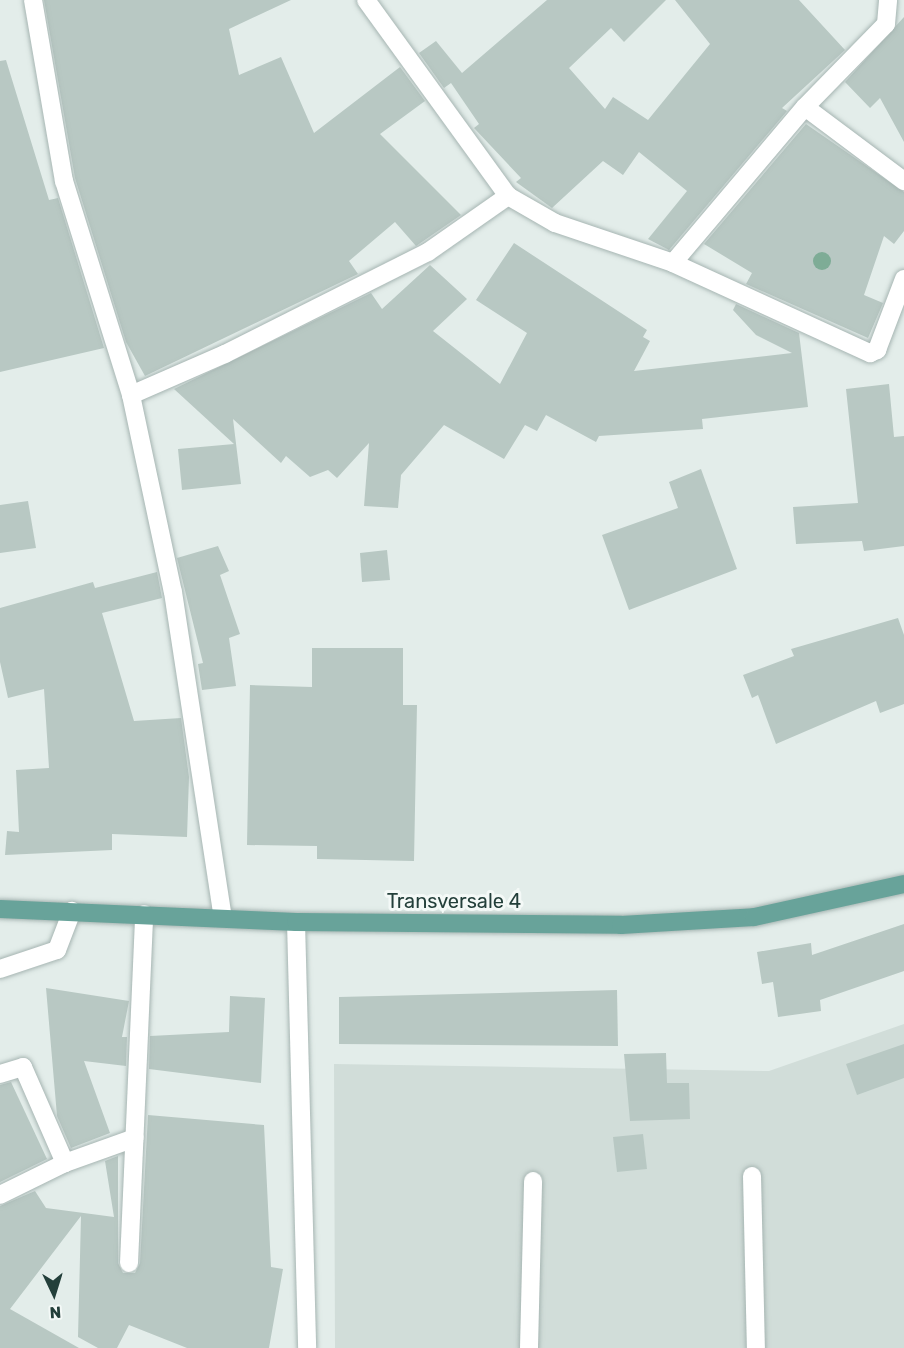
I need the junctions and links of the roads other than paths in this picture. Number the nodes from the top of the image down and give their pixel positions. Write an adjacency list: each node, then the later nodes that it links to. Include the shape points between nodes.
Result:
1 (33, 0): 9 (street, via 63,181)
2 (366, 0): 6 (street)
3 (888, 0): 4 (street, via 885,24)
4 (805, 107): 5 (street); 7 (street)
5 (904, 181)
6 (508, 196): 7 (street, via 555,223); 9 (street, via 428,252 225,354)
7 (673, 263): 8 (street, via 870,353 877,350)
8 (904, 279)
9 (131, 394): 14 (street, via 173,592)
10 (904, 884): 15 (main road, Transversale 4, via 754,917 621,925)
11 (0, 909): 12 (main road, Transversale 4)
12 (72, 911): 13 (main road, Transversale 4); 16 (street, via 57,950)
13 (144, 914): 14 (main road, Transversale 4); 18 (street)
14 (223, 917): 15 (main road, Transversale 4)
15 (296, 922): 24 (street)
16 (0, 969)
17 (0, 1074): 19 (street, via 23,1067)
18 (135, 1138): 19 (street); 23 (street)
19 (65, 1163): 22 (street)
20 (752, 1176): 26 (street)
21 (533, 1181): 25 (street)
22 (0, 1195)
23 (129, 1263)
24 (307, 1348)
25 (529, 1348)
26 (756, 1348)

